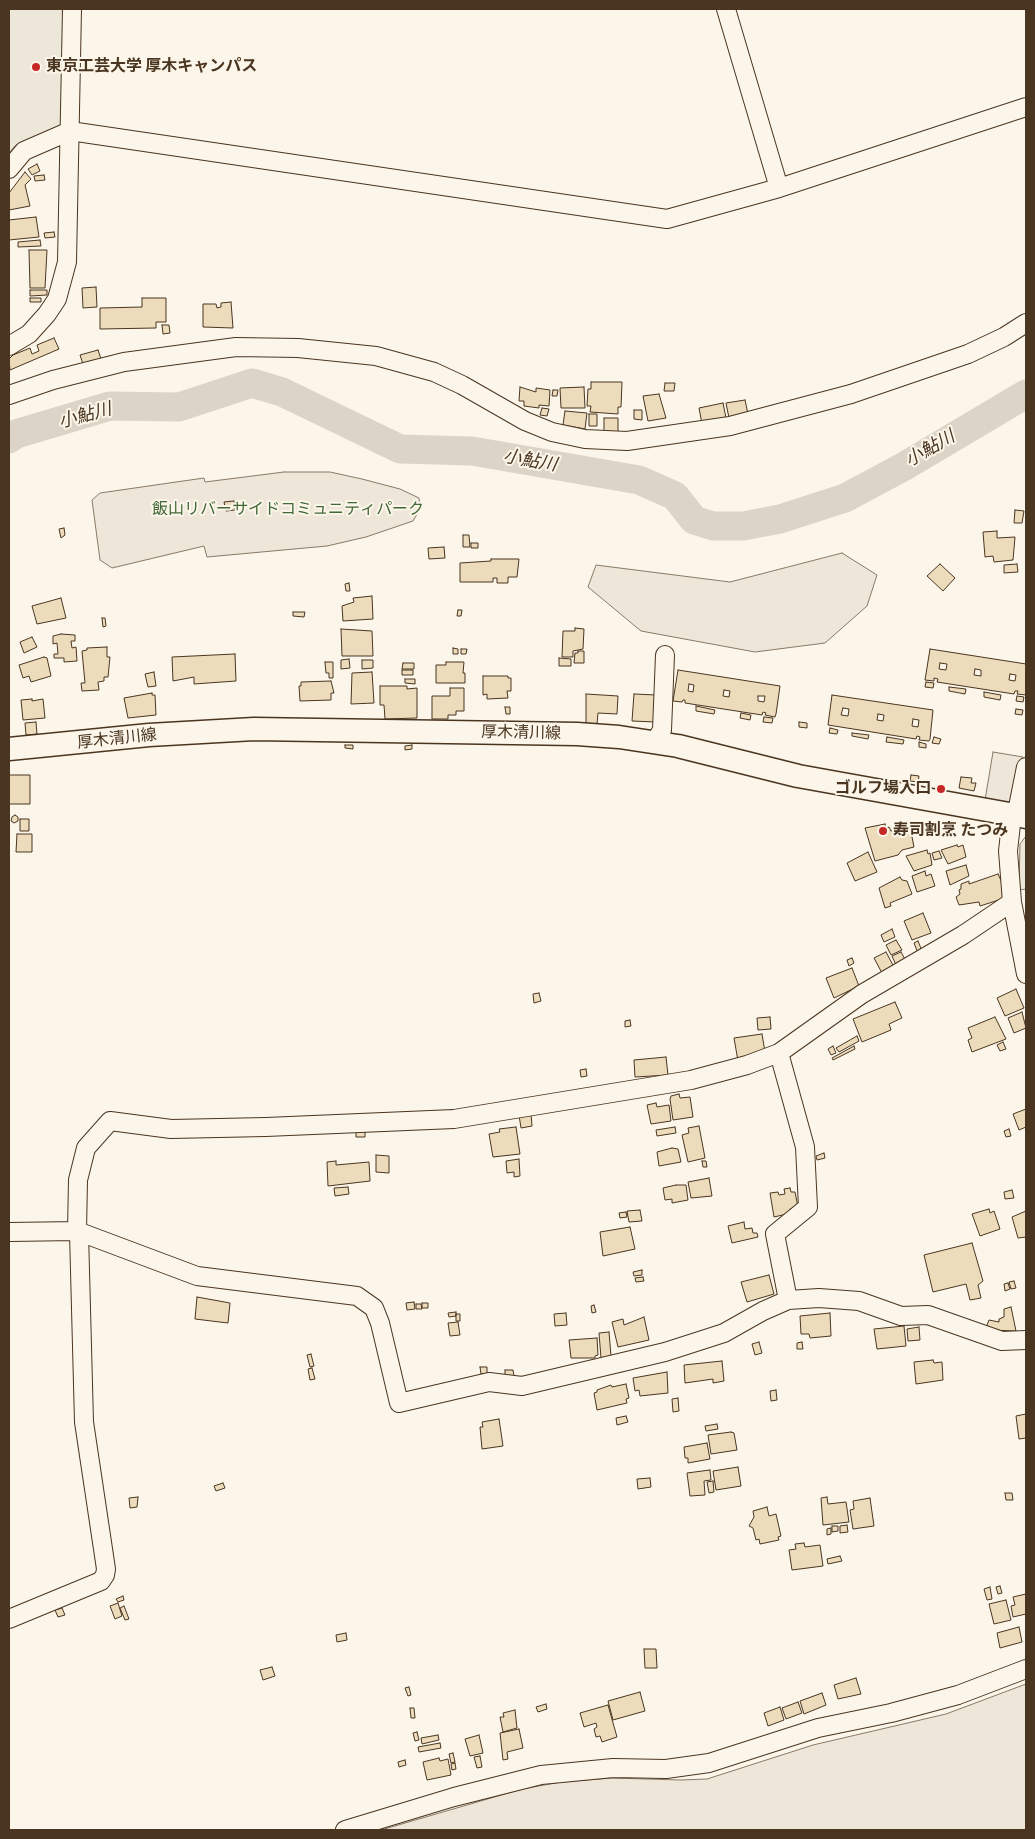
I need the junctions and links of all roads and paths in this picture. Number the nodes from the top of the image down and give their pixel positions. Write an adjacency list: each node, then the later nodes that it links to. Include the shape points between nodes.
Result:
1 (72, 9): 4 (street)
2 (726, 9): 6 (street)
3 (1026, 107): 6 (street)
4 (70, 131): 5 (street, via 24,151); 6 (street, via 667,220); 8 (street, via 67,262 63,278 57,299 46,314 29,334)
5 (9, 169)
6 (779, 188)
7 (1026, 323): 9 (street, via 968,354 851,394 730,426 627,441 586,439 552,432 434,372 376,356 298,348 236,347 124,362 52,380)
8 (9, 346)
9 (9, 395)
10 (665, 655): 11 (street, via 662,730)
11 (654, 743): 12 (main road, 厚木清川線, via 577,734 254,729 149,735); 14 (main road, 厚木清川線, via 798,776)
12 (9, 749)
13 (1026, 767): 14 (street)
14 (1019, 816): 15 (street, via 1008,851)
15 (1012, 902): 16 (street); 17 (street, via 963,935 862,994)
16 (1026, 974)
17 (779, 1053): 19 (street, via 691,1080 454,1119 172,1128 110,1121 86,1148 78,1180); 20 (street, via 805,1147 808,1207 775,1234)
18 (9, 1232): 19 (street)
19 (78, 1232): 20 (street, via 197,1276 357,1296 366,1300 374,1308 380,1323 400,1403 489,1382 522,1386 665,1352 724,1333); 22 (street, via 84,1422 105,1575 101,1581)
20 (788, 1300): 21 (street, via 859,1301 901,1316 928,1315 1002,1341)
21 (1026, 1340)
22 (9, 1619)
23 (1026, 1669): 24 (street, via 958,1695 818,1728 709,1763 666,1769 613,1768 542,1776 454,1797)
24 (345, 1830)

